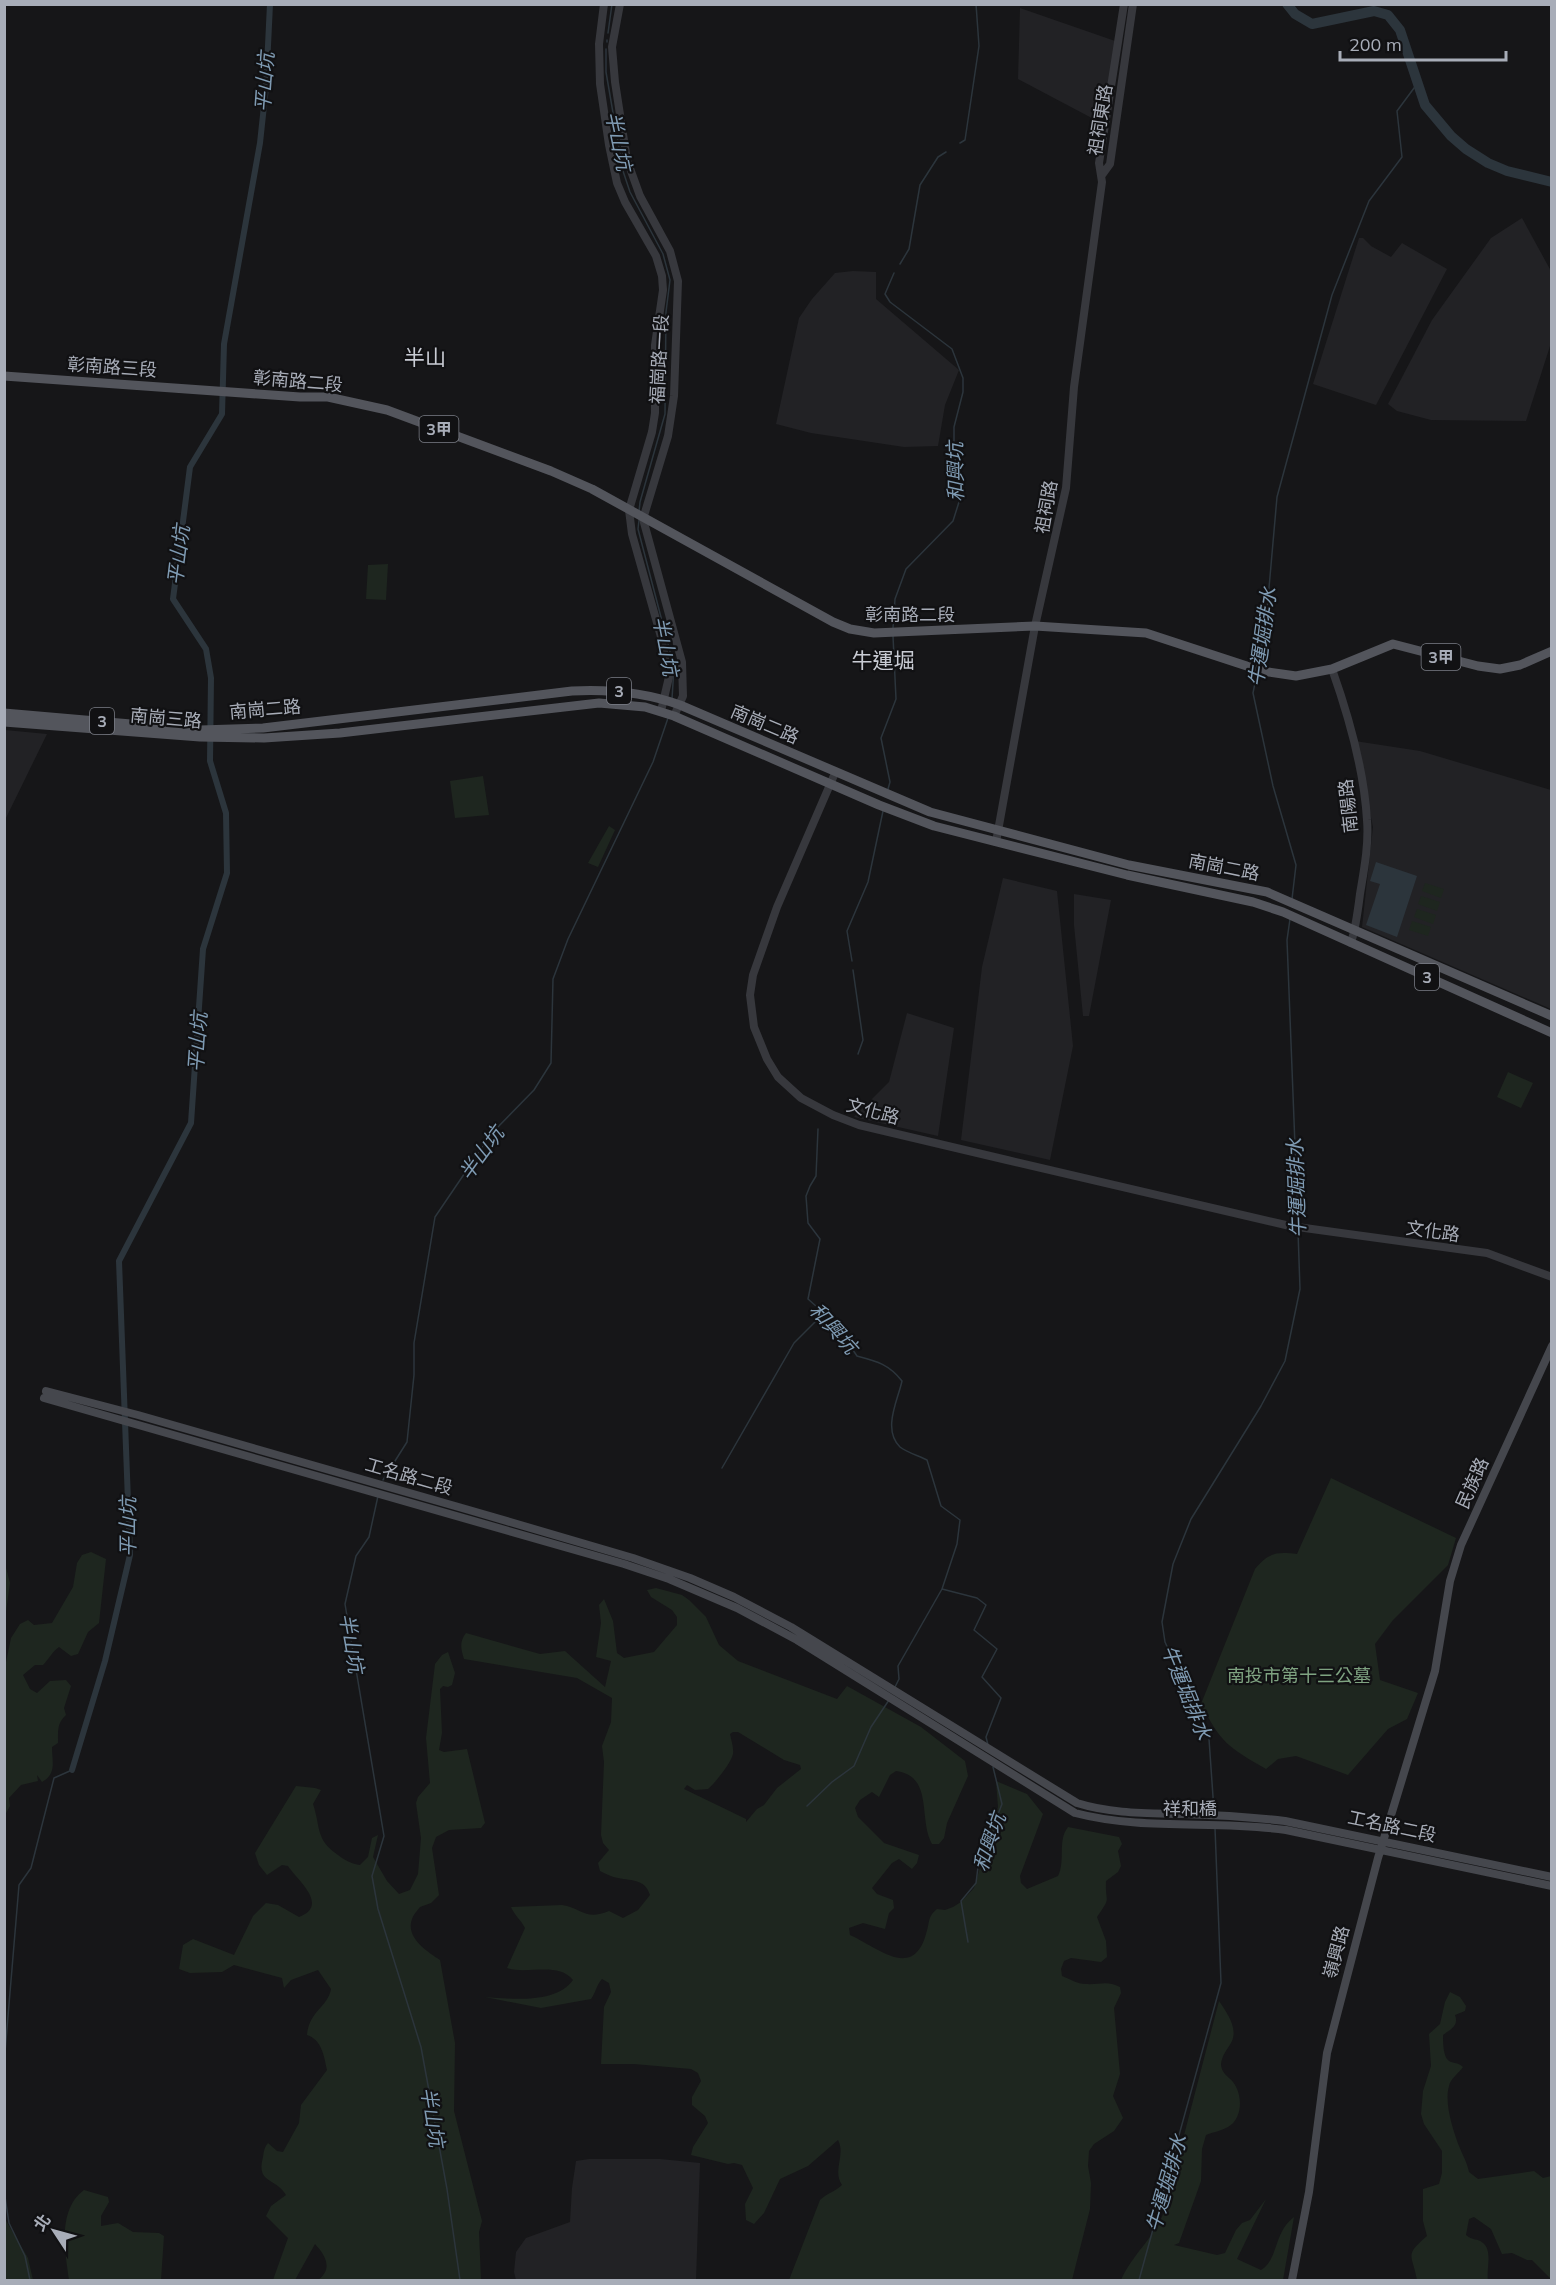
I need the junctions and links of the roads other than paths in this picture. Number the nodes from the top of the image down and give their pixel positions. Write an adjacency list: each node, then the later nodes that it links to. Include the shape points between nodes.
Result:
1 (604, 4): 8 (street, 福崗路一段, via 600,84 611,155 625,202 656,256 663,291 655,345 655,413)
2 (620, 4): 8 (street, 福崗路一段, via 612,47 627,160 640,196 670,251 678,281 674,396 668,436)
3 (1124, 4): 5 (street, 祖祠東路, via 1099,163)
4 (1133, 4): 5 (street, 祖祠東路, via 1110,164)
5 (1102, 175): 9 (street, 祖祠路, via 1074,387 1066,488)
6 (4, 376): 7 (main road, 彰南路三段 / 3甲)
7 (231, 391): 8 (main road, 彰南路二段 / 3甲, via 328,397 387,410 551,471)
8 (636, 515): 9 (main road, 彰南路二段 / 3甲, via 833,622 862,631); 12 (street, 福崗路一段, via 632,534 669,677); 13 (street, via 682,662)
9 (1035, 626): 11 (main road, 彰南路二段 / 3甲, via 1146,633 1259,670 1296,676); 22 (street, 祖祠路)
10 (1551, 651): 11 (main road, 彰南路二段 / 3甲, via 1500,669 1393,644)
11 (1332, 669): 24 (street, 南陽路, via 1353,739 1367,821)
12 (664, 699): 13 (main road, 南崗二路 / 3); 14 (street, 福崗路一段); 19 (main road, 南崗二路 / 3, via 625,691 572,691)
13 (680, 705): 16 (street); 20 (main road, 南崗二路 / 3)
14 (661, 711): 16 (main road, 南崗二路 / 3); 19 (main road, 南崗二路 / 3, via 599,703 340,733)
15 (4, 713): 18 (main road, 南崗三路 / 3)
16 (674, 716): 21 (main road, 南崗二路 / 3)
17 (4, 722): 18 (main road, 南崗三路 / 3)
18 (170, 730): 19 (main road, 南崗三路 / 3)
19 (217, 734)
20 (835, 773): 21 (street, 文化路); 22 (main road, 南崗二路 / 3)
21 (831, 784): 22 (main road, 南崗二路 / 3, via 934,826); 28 (street, 文化路, via 777,907 750,995 754,1026 773,1070 801,1098 859,1125 1290,1226 1487,1253)
22 (996, 836): 23 (main road, 南崗二路 / 3)
23 (1083, 859): 24 (main road, 南崗二路 / 3, via 1250,888); 25 (main road, 南崗二路 / 3, via 1284,912)
24 (1355, 931): 25 (street, 南陽路); 26 (main road, 3)
25 (1351, 943): 27 (main road, 3)
26 (1551, 1016)
27 (1551, 1033)
28 (1551, 1277)
29 (1551, 1346): 33 (main road, 民族路, via 1461,1545 1450,1581)
30 (45, 1395): 31 (main road)
31 (112, 1412): 32 (main road, 工名路二段, via 138,1415); 32 (main road, 工名路二段, via 137,1425)
32 (670, 1575): 34 (main road, via 734,1597 791,1627)
33 (1441, 1639): 36 (main road, 嶺興路)
34 (1006, 1766): 35 (main road, 祥和橋, via 1077,1803 1097,1809); 35 (main road, 祥和橋, via 1075,1813 1103,1821)
35 (1252, 1821): 36 (main road, 工名路二段, via 1318,1827); 37 (main road, 工名路二段)
36 (1384, 1840): 37 (main road, 嶺興路); 38 (main road, 工名路二段)
37 (1380, 1850): 39 (main road, 工名路二段); 40 (main road, 嶺興路, via 1327,2054 1309,2192)
38 (1551, 1877)
39 (1551, 1886)
40 (1292, 2280)

